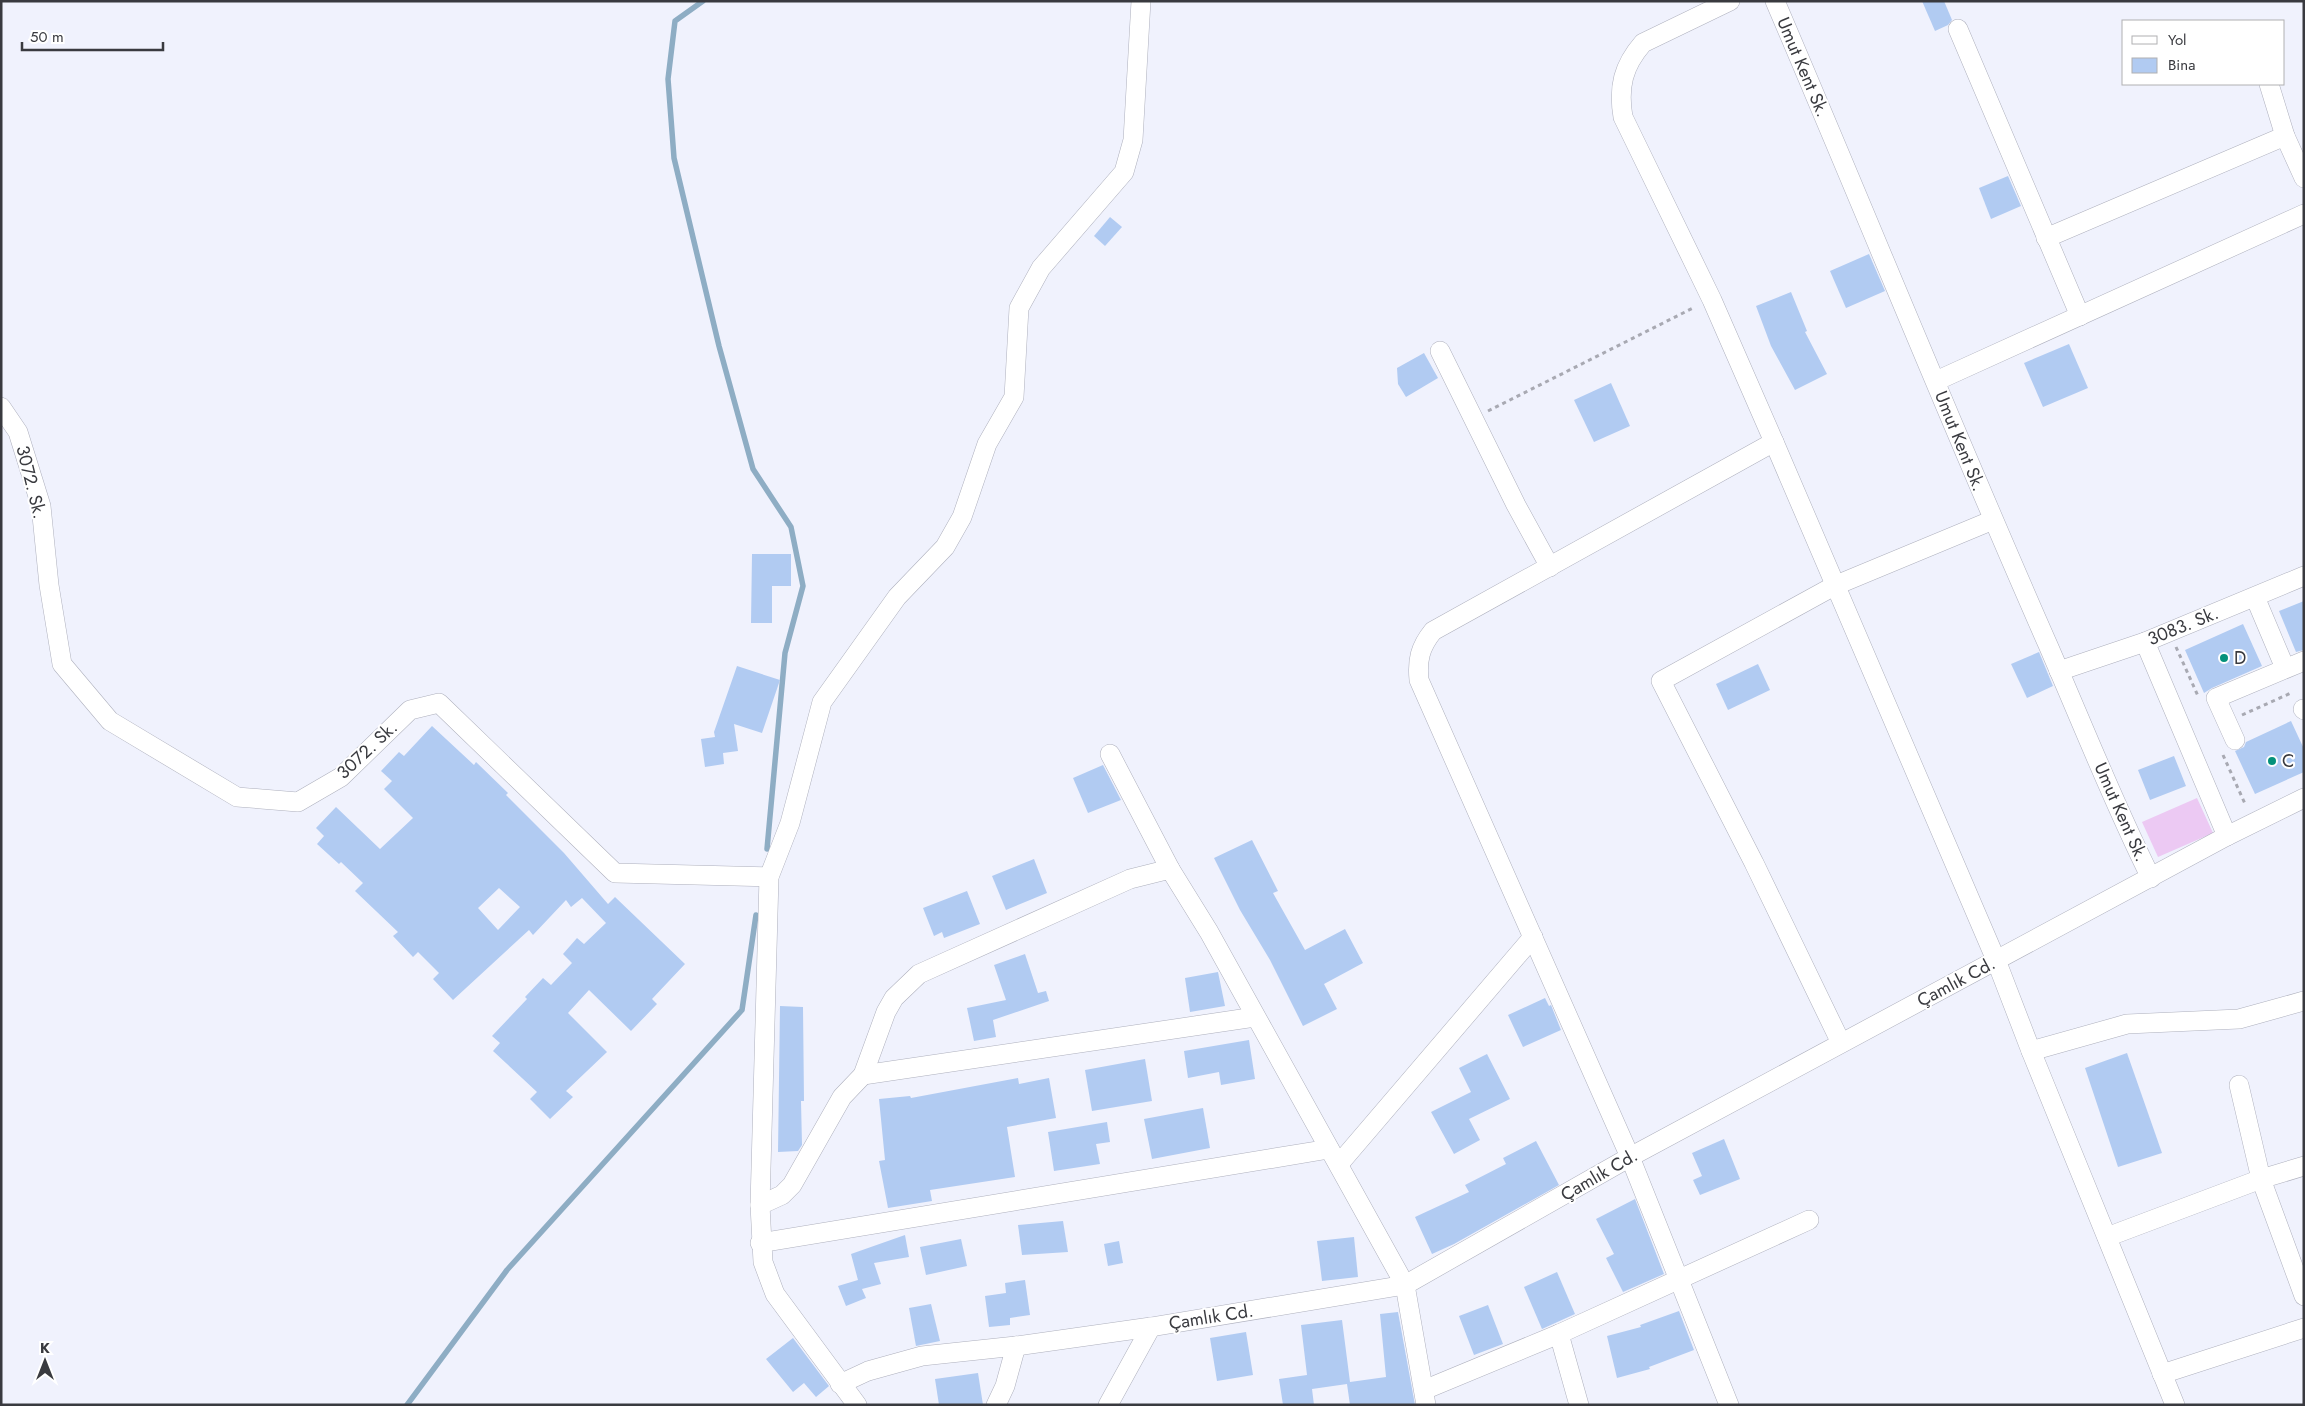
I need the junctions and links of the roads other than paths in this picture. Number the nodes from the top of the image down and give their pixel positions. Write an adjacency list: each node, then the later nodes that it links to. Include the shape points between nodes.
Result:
1 (1141, 1): 29 (street, via 1133,140 1124,172 1041,268 1019,308 1014,397 987,444 962,518 945,547 897,597 822,702 790,823)
2 (1730, 1): 14 (street, via 1644,43 1625,70 1621,85 1623,117 1712,300)
3 (1775, 1): 12 (street, Umut Kent Sk.)
4 (1958, 29): 9 (street)
5 (2270, 85): 6 (street)
6 (2285, 136): 7 (street); 9 (street)
7 (2304, 178)
8 (2304, 214): 10 (street)
9 (2046, 238): 10 (street)
10 (2080, 316): 12 (street)
11 (1440, 351): 16 (street)
12 (1936, 381): 15 (street, Umut Kent Sk.)
13 (1, 407): 29 (street, 3072. Sk., via 18,432 41,506 62,664 110,721 237,797 298,802 341,778 410,710 439,703 615,874)
14 (1774, 442): 16 (street); 18 (street)
15 (1993, 520): 18 (street); 23 (street, Umut Kent Sk.)
16 (1550, 567): 31 (street, via 1433,631 1420,650 1418,665 1419,680)
17 (2304, 576): 19 (street, 3083. Sk.)
18 (1834, 586): 32 (street); 35 (street, via 1660,681 1754,863)
19 (2255, 597): 20 (street, 3083. Sk.); 22 (street)
20 (2145, 642): 23 (street, 3083. Sk.); 27 (street)
21 (2304, 661): 22 (street)
22 (2285, 668): 24 (street, via 2216,698 2227,722)
23 (2059, 671): 30 (street, Umut Kent Sk.)
24 (2227, 743)
25 (1110, 754): 28 (street)
26 (2304, 798): 27 (street, Çamlık Cd.)
27 (2227, 836): 30 (street, Çamlık Cd.)
28 (1170, 869): 34 (street); 37 (street, via 1130,880 919,974 900,991 886,1012)
29 (769, 877): 43 (street)
30 (2150, 878): 32 (street, Çamlık Cd.)
31 (1533, 937): 39 (street); 40 (street)
32 (1996, 960): 35 (street, Çamlık Cd.); 36 (street)
33 (2304, 1001): 36 (street, via 2239,1019 2127,1024)
34 (1255, 1018): 37 (street); 39 (street)
35 (1841, 1044): 40 (street, Çamlık Cd.)
36 (2031, 1051): 45 (street)
37 (863, 1076): 43 (street, via 842,1097 792,1185 782,1195)
38 (2239, 1085): 42 (street)
39 (1334, 1157): 46 (street); 48 (street)
40 (1630, 1157): 47 (street); 48 (street, Çamlık Cd.)
41 (2304, 1166): 42 (street)
42 (2261, 1179): 45 (street); 49 (street)
43 (760, 1205): 46 (street)
44 (1809, 1220): 47 (street)
45 (2107, 1237): 54 (street)
46 (760, 1243): 55 (street, via 775,1294)
47 (1679, 1278): 52 (street); 61 (street)
48 (1405, 1285): 50 (street, Çamlık Cd.); 56 (street)
49 (2304, 1296)
50 (1151, 1327): 53 (street, Çamlık Cd.); 59 (street)
51 (2304, 1328): 54 (street)
52 (1559, 1334): 56 (street); 60 (street)
53 (1016, 1346): 55 (street, Çamlık Cd., via 922,1356 868,1371); 58 (street)
54 (2162, 1374): 62 (street)
55 (840, 1384): 57 (street)
56 (1425, 1397)
57 (857, 1405)
58 (996, 1405)
59 (1108, 1405)
60 (1579, 1405)
61 (1729, 1405)
62 (2175, 1405)

